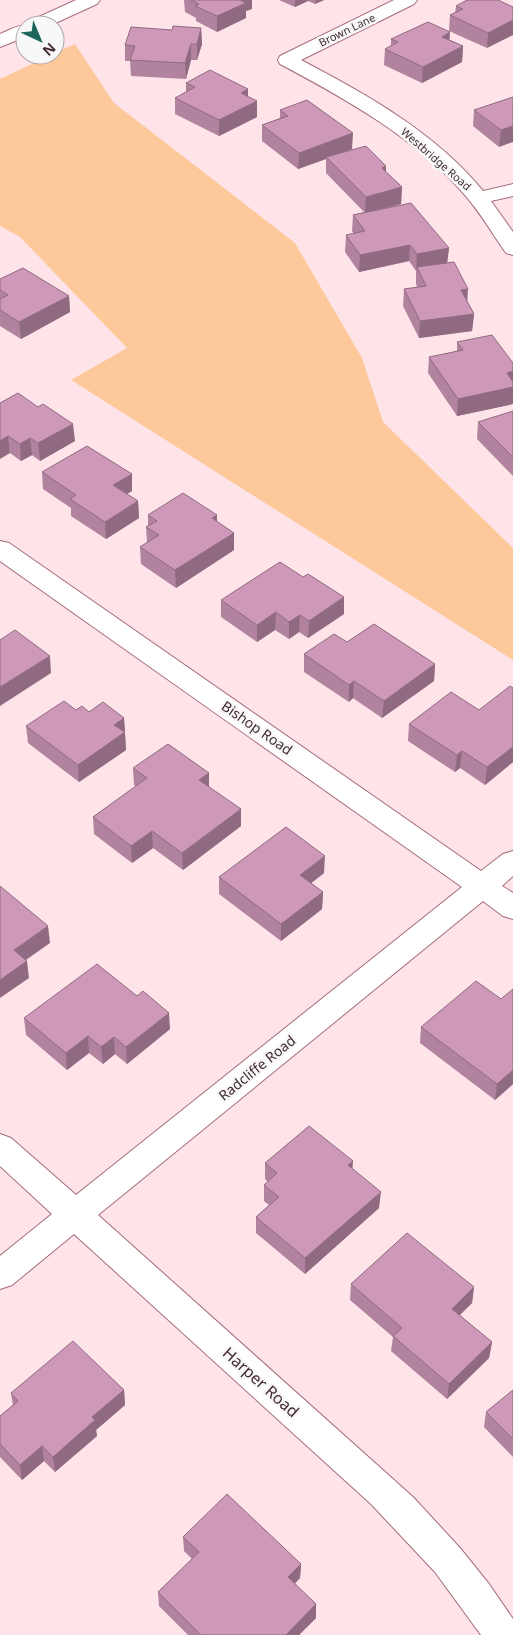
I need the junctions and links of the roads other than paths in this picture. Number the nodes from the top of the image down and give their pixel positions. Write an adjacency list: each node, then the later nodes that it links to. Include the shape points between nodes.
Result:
1 (91, 0): 3 (street)
2 (408, 0): 6 (street, Brown Lane)
3 (58, 15)
4 (15, 34): 5 (street)
5 (0, 41)
6 (287, 60): 8 (street, Westbridge Road, via 336,85 411,134)
7 (513, 190): 8 (street)
8 (480, 198): 9 (street, Westbridge Road)
9 (513, 249)
10 (0, 549): 12 (street, Bishop Road)
11 (513, 861): 12 (street, Radcliffe Road)
12 (482, 886): 13 (street, Bishop Road); 15 (street, Radcliffe Road)
13 (513, 908)
14 (0, 1148): 15 (street, Harper Road)
15 (75, 1215): 16 (street, Radcliffe Road); 17 (street, Harper Road, via 384,1492 461,1575)
16 (0, 1276)
17 (502, 1635)

